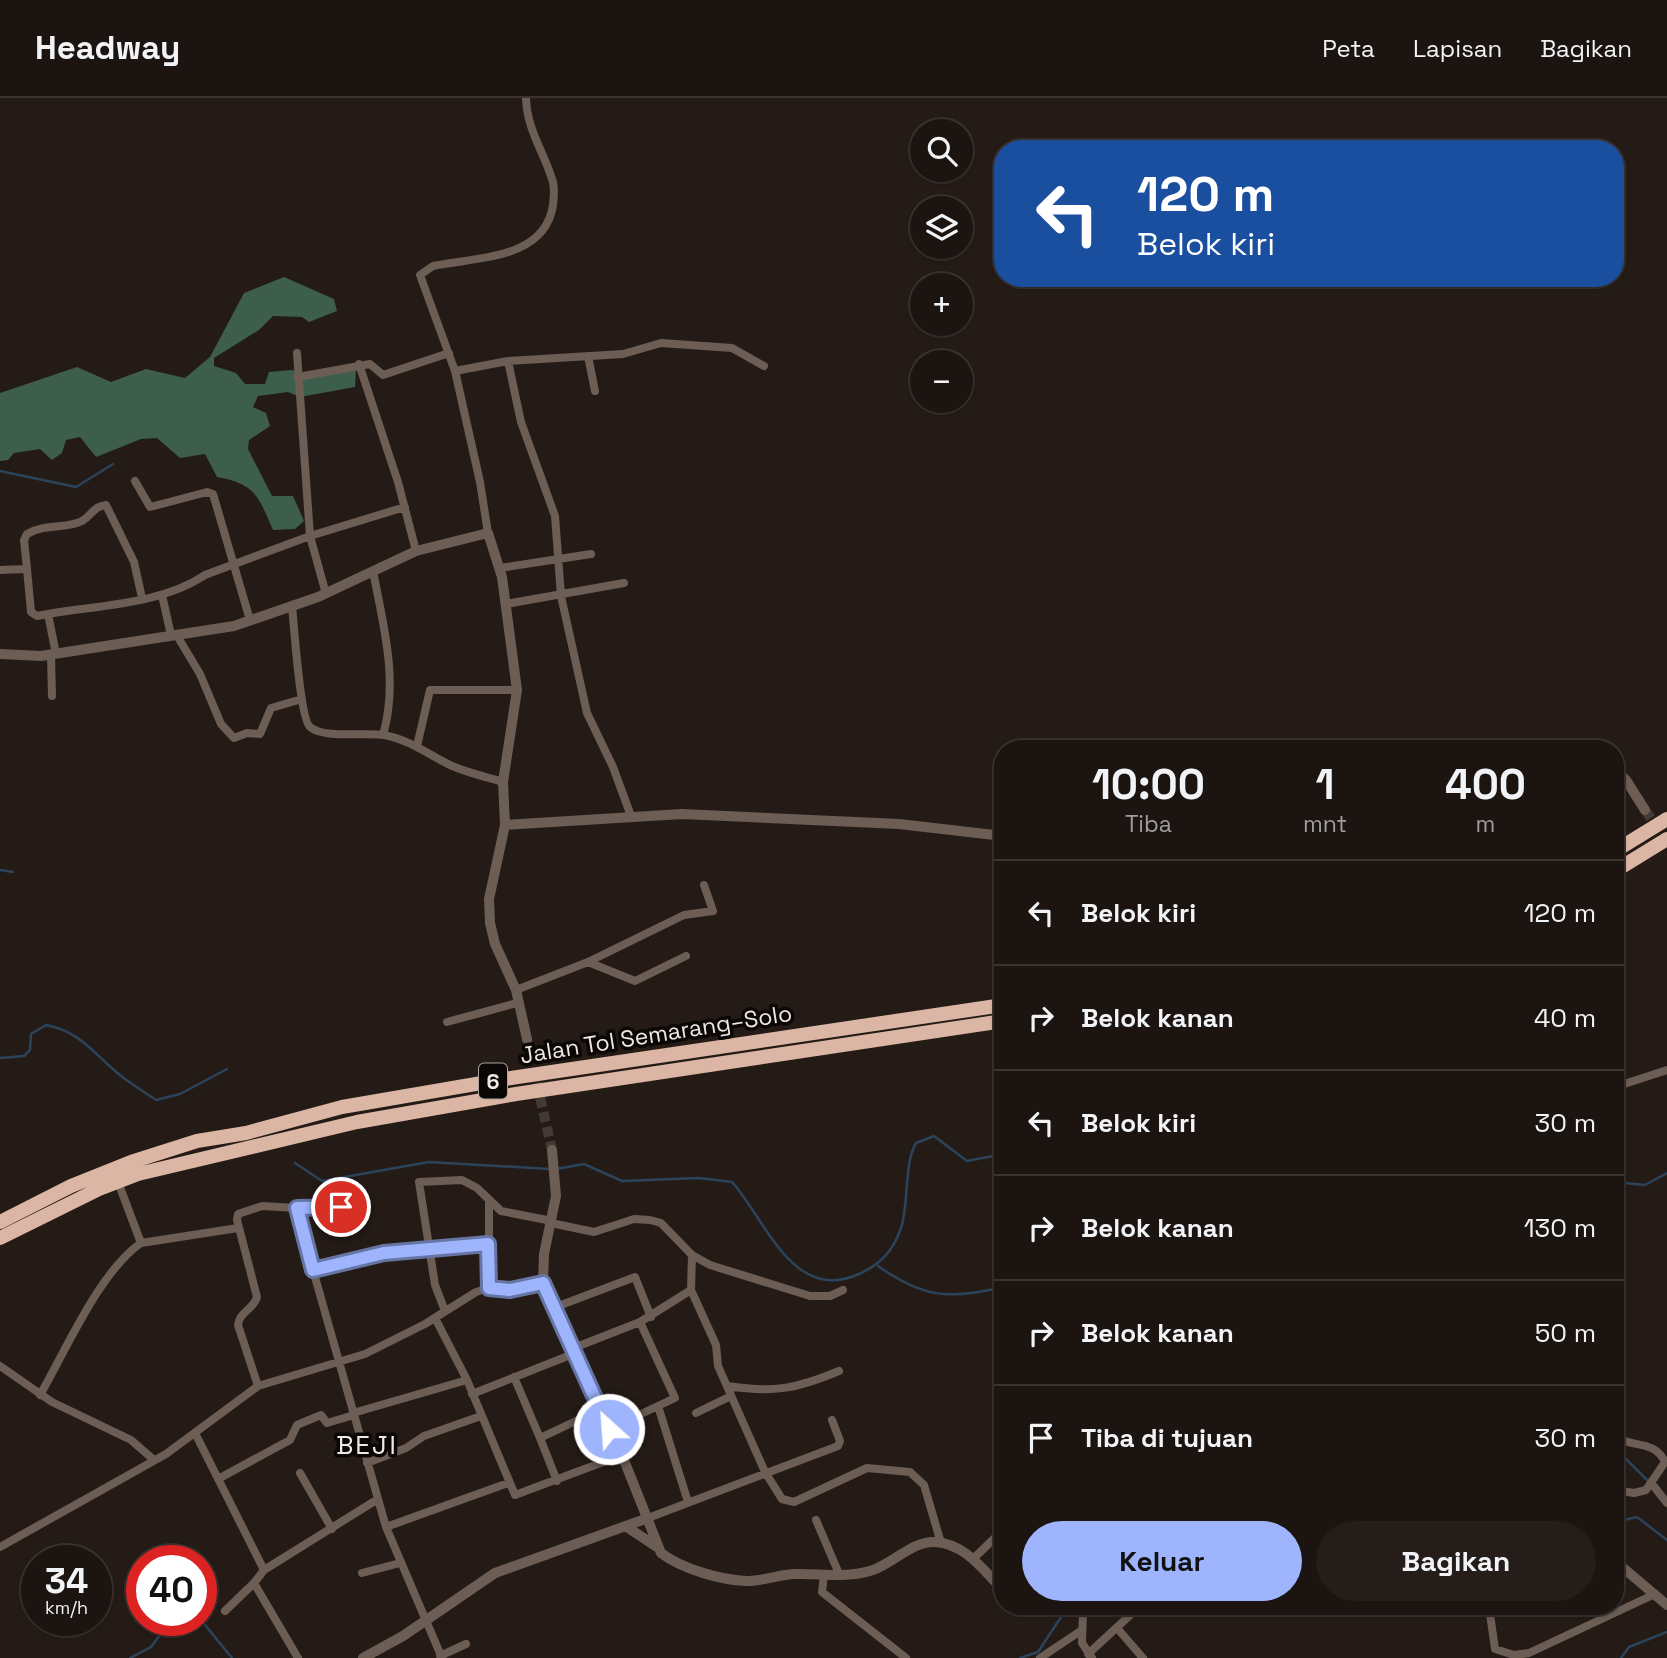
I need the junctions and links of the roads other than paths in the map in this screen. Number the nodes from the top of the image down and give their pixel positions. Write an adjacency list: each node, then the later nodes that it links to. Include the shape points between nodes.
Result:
1 (526, 98): 3 (street, via 529,128 554,184 552,211 539,236 526,246 422,272)
2 (297, 353): 9 (street)
3 (449, 354): 6 (street, via 383,375 372,364); 8 (street)
4 (588, 356): 5 (street); 7 (street, via 624,354 661,343 697,343 732,348); 10 (street)
5 (508, 361): 8 (street); 17 (street, via 521,422 555,516)
6 (359, 365): 9 (street); 12 (street)
7 (764, 366)
8 (455, 371): 13 (street)
9 (298, 377): 14 (street)
10 (595, 391)
11 (135, 481): 18 (street, via 150,507 212,492)
12 (405, 507): 14 (street); 15 (street)
13 (488, 533): 15 (street); 19 (street)
14 (310, 537): 18 (street); 24 (street)
15 (416, 551): 22 (street)
16 (591, 554): 17 (street)
17 (556, 558): 19 (street); 26 (street)
18 (234, 564): 25 (street); 31 (street)
19 (500, 568): 28 (street)
20 (27, 569): 21 (street); 27 (street, via 27,534 79,522 106,505 134,562); 30 (street, via 31,612 37,617)
21 (0, 570)
22 (373, 570): 24 (street); 38 (street, via 390,673 390,709)
23 (624, 583): 26 (street)
24 (326, 594): 29 (street)
25 (162, 595): 27 (street); 32 (street)
26 (562, 596): 28 (street); 43 (street, via 587,713)
27 (142, 598): 30 (street)
28 (506, 604): 35 (street)
29 (292, 606): 31 (street); 37 (street)
30 (48, 614): 34 (street)
31 (250, 620): 32 (street)
32 (174, 635): 34 (street); 37 (street, via 200,674 221,724 234,738 260,734 271,708)
33 (0, 654): 34 (street)
34 (53, 654): 36 (street)
35 (517, 690): 39 (street, via 430,690); 41 (street)
36 (51, 696)
37 (302, 699): 38 (street, via 305,719 321,732)
38 (383, 735): 39 (street)
39 (418, 746): 41 (street, via 467,772)
40 (1624, 778): 42 (street)
41 (503, 782): 45 (street)
42 (1646, 810)
43 (631, 816): 45 (street); 46 (street, via 695,814 899,824)
44 (1667, 819): 48 (highway)
45 (505, 825): 53 (street, via 489,909 495,944)
46 (994, 835)
47 (1667, 839): 49 (highway)
48 (1624, 845)
49 (1624, 865)
50 (704, 885): 52 (street, via 713,911 684,915)
51 (686, 956): 52 (street, via 635,981)
52 (588, 962): 53 (street)
53 (516, 990): 54 (street)
54 (517, 1003): 56 (street); 58 (street)
55 (994, 1006): 66 (highway, Jalan Tol Semarang–Solo / 6, via 342,1107 131,1162)
56 (447, 1022)
57 (994, 1022): 62 (highway, Jalan Tol Semarang–Solo / 6, via 370,1120 171,1164)
58 (527, 1039)
59 (1667, 1070): 60 (street)
60 (1624, 1084)
61 (552, 1150): 67 (street, via 556,1181)
62 (118, 1182): 69 (highway, Jalan Tol Semarang–Solo / 6); 70 (street)
63 (489, 1202): 67 (street, via 504,1212); 71 (street); 72 (street, via 465,1180 419,1182)
64 (341, 1207): 65 (street)
65 (297, 1208): 68 (street, via 280,1205 241,1212); 74 (street)
66 (0, 1222)
67 (551, 1222): 73 (street, via 594,1232 634,1219 650,1220 673,1232); 75 (street)
68 (239, 1227): 70 (street); 90 (street, via 257,1297 238,1325)
69 (0, 1238)
70 (141, 1243): 93 (street, via 109,1272)
71 (488, 1244): 72 (street); 76 (street)
72 (429, 1248): 74 (street); 80 (street, via 436,1290)
73 (692, 1255): 77 (street); 78 (street, via 710,1265 810,1296 830,1296)
74 (313, 1270): 85 (street)
75 (543, 1283): 76 (street, via 510,1290); 79 (street)
76 (489, 1288): 80 (street)
77 (691, 1290): 81 (street); 91 (street, via 716,1345 718,1366)
78 (843, 1290)
79 (553, 1308): 81 (street, via 635,1277); 84 (street)
80 (445, 1311): 82 (street)
81 (651, 1317): 83 (street)
82 (435, 1318): 85 (street, via 386,1345); 89 (street)
83 (640, 1322): 84 (street); 95 (street, via 675,1397)
84 (572, 1352): 88 (street); 96 (street)
85 (338, 1361): 90 (street); 98 (street)
86 (0, 1366): 93 (street)
87 (839, 1371): 91 (street, via 782,1390)
88 (514, 1377): 92 (street); 103 (street)
89 (467, 1380): 92 (street); 98 (street)
90 (258, 1386): 102 (street)
91 (727, 1386): 94 (street)
92 (472, 1394): 99 (street)
93 (40, 1395): 106 (street, via 131,1440)
94 (731, 1396): 97 (street); 108 (street)
95 (658, 1406): 101 (street); 116 (street)
96 (599, 1410): 101 (street); 103 (street)
97 (696, 1413)
98 (353, 1414): 107 (street); 110 (street, via 327,1423 321,1415 297,1425 290,1440)
99 (481, 1416): 107 (street); 112 (street)
100 (832, 1420): 108 (street, via 839,1446)
101 (609, 1429): 105 (street)
102 (195, 1433): 106 (street); 110 (street)
103 (540, 1438): 111 (street)
104 (1624, 1441): 113 (street, via 1647,1446 1662,1457 1664,1466)
105 (622, 1455): 111 (street); 118 (street)
106 (154, 1460): 125 (street)
107 (367, 1462): 115 (street)
108 (765, 1472): 116 (street); 124 (street, via 782,1499 790,1503 867,1468 910,1472 924,1485)
109 (300, 1473): 122 (street)
110 (218, 1479): 130 (street)
111 (557, 1480): 112 (street, via 517,1496)
112 (508, 1482): 120 (street)
113 (1653, 1483): 114 (street, via 1639,1493); 117 (street)
114 (1624, 1491)
115 (377, 1499): 120 (street); 122 (street)
116 (688, 1502): 118 (street)
117 (1667, 1503)
118 (648, 1518): 121 (street); 126 (street)
119 (816, 1520): 133 (street)
120 (386, 1527): 128 (street)
121 (627, 1527): 126 (street); 144 (street, via 495,1573)
122 (332, 1529): 130 (street)
123 (994, 1539): 127 (street)
124 (941, 1543): 127 (street); 133 (street, via 920,1545 878,1568)
125 (0, 1547)
126 (657, 1547): 132 (street, via 670,1560 736,1580)
127 (974, 1559): 134 (street)
128 (400, 1563): 131 (street); 144 (street)
129 (1624, 1568): 136 (street)
130 (264, 1570): 135 (street)
131 (362, 1573)
132 (824, 1576): 133 (street); 152 (street, via 821,1591)
133 (840, 1576)
134 (994, 1580)
135 (254, 1583): 139 (street); 150 (street)
136 (1655, 1594): 137 (street); 138 (street)
137 (1667, 1605)
138 (1624, 1609)
139 (225, 1611)
140 (1083, 1615): 146 (street)
141 (1131, 1615): 145 (street)
142 (1490, 1615): 143 (street, via 1495,1649 1514,1655 1547,1646)
143 (1611, 1615)
144 (426, 1620): 149 (street); 151 (street)
145 (1117, 1628): 148 (street); 154 (street)
146 (1082, 1630): 148 (street, via 1082,1643); 153 (street)
147 (466, 1644): 149 (street)
148 (1090, 1656)
149 (441, 1657)
150 (298, 1658)
151 (364, 1658)
152 (906, 1658)
153 (1040, 1658)
154 (1143, 1658)

